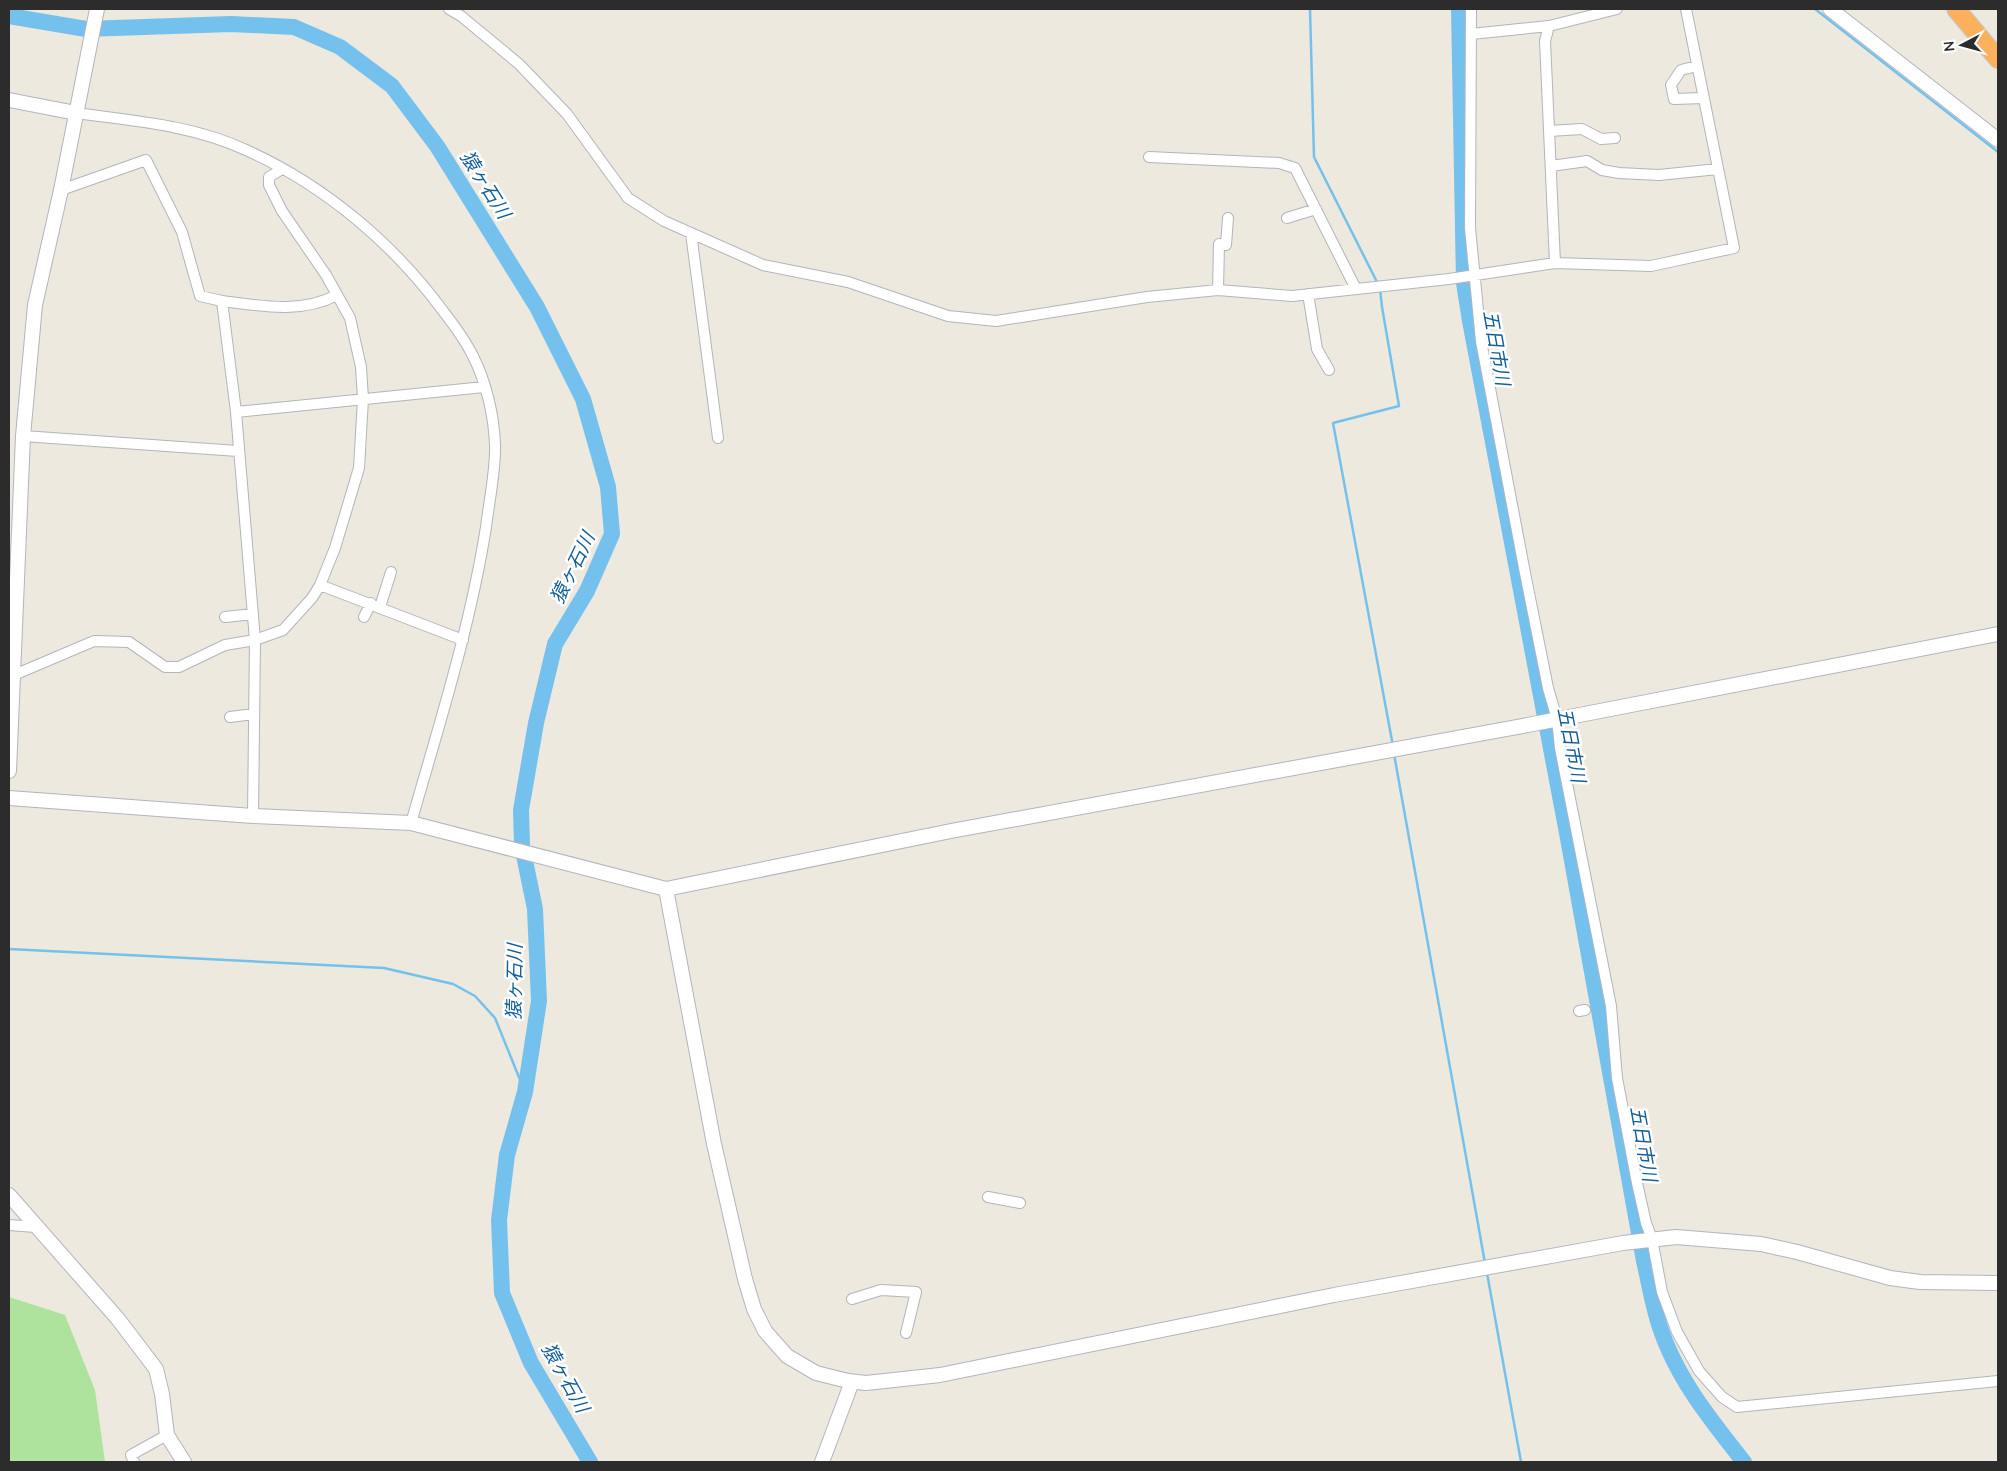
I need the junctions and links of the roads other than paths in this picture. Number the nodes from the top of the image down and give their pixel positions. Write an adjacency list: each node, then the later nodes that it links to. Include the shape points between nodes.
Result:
1 (97, 9): 14 (street)
2 (449, 9): 26 (street, via 519,64 567,114 628,198 664,221)
3 (1471, 9): 9 (street)
4 (1617, 9): 8 (street)
5 (1686, 9): 11 (street)
6 (1830, 9): 17 (street)
7 (1956, 9): 10 (highway)
8 (1549, 26): 9 (street); 15 (street, via 1545,41)
9 (1471, 34): 28 (street, via 1470,228)
10 (1998, 59)
11 (1697, 66): 12 (street); 12 (street, via 1681,70 1671,86 1674,99)
12 (1704, 98): 20 (street)
13 (10, 103): 14 (street)
14 (77, 108): 21 (street, via 186,128 246,150); 22 (street)
15 (1549, 131): 16 (street, via 1582,129 1601,139); 19 (street)
16 (1615, 138)
17 (1998, 140)
18 (1149, 157): 23 (street, via 1279,163 1295,168)
19 (1551, 166): 20 (street, via 1587,161 1602,170 1659,175); 27 (street)
20 (1718, 169): 27 (street, via 1734,248 1651,266)
21 (282, 170): 32 (street, via 270,177 269,185 282,211); 35 (street, via 325,196 396,254 460,333 474,357)
22 (61, 190): 33 (street, via 146,160 182,232 200,296); 38 (street, via 35,305)
23 (1316, 209): 25 (street); 29 (street)
24 (1228, 218): 30 (street, via 1226,245 1219,244)
25 (1287, 218)
26 (691, 233): 30 (street, via 763,266 848,282 948,316 996,321); 39 (street)
27 (1555, 262): 28 (street)
28 (1473, 274): 29 (street); 53 (street, via 1481,342)
29 (1356, 289): 31 (street)
30 (1218, 290): 31 (street, via 1292,296)
31 (1308, 294): 34 (street, via 1317,349)
32 (338, 296): 33 (street, via 323,303 278,308); 36 (street, via 355,335)
33 (222, 301): 37 (street)
34 (1329, 370)
35 (484, 387): 36 (street); 49 (street, via 495,446 478,578)
36 (363, 399): 37 (street); 42 (street, via 360,468)
37 (236, 412): 40 (street)
38 (23, 436): 40 (street); 50 (street)
39 (718, 438)
40 (238, 451): 44 (street)
41 (391, 572): 43 (street)
42 (320, 585): 43 (street); 48 (street, via 283,630)
43 (376, 605): 46 (street); 49 (street)
44 (253, 614): 45 (street); 48 (street)
45 (225, 617)
46 (364, 617)
47 (1998, 634): 53 (street)
48 (255, 640): 50 (street, via 225,645 179,667 165,666 129,642 94,641); 51 (street)
49 (463, 640): 57 (street)
50 (14, 675): 54 (street)
51 (254, 714): 52 (street); 56 (street)
52 (230, 717)
53 (1555, 719): 58 (street, via 951,831); 64 (street, via 1611,1006 1617,1078)
54 (9, 771)
55 (9, 798): 56 (street)
56 (253, 816): 57 (street)
57 (411, 823): 58 (street)
58 (666, 889): 68 (street, via 714,1144 754,1309 765,1330 787,1356 816,1373)
59 (9, 1195): 63 (street)
60 (988, 1197): 61 (street)
61 (1020, 1203)
62 (9, 1225): 63 (street)
63 (36, 1227): 70 (street, via 118,1319 156,1369)
64 (1649, 1240): 65 (street, via 1676,1237 1761,1244 1890,1278 1920,1282); 68 (street, via 1334,1294 940,1375 866,1383); 69 (street, via 1662,1292 1677,1332 1698,1371 1722,1397 1738,1408)
65 (1998, 1283)
66 (852, 1299): 67 (street, via 881,1290 916,1292)
67 (906, 1333)
68 (848, 1381): 71 (street, via 850,1387)
69 (1998, 1381)
70 (167, 1435): 72 (street, via 131,1455); 73 (street)
71 (823, 1457)
72 (134, 1462)
73 (184, 1462)

